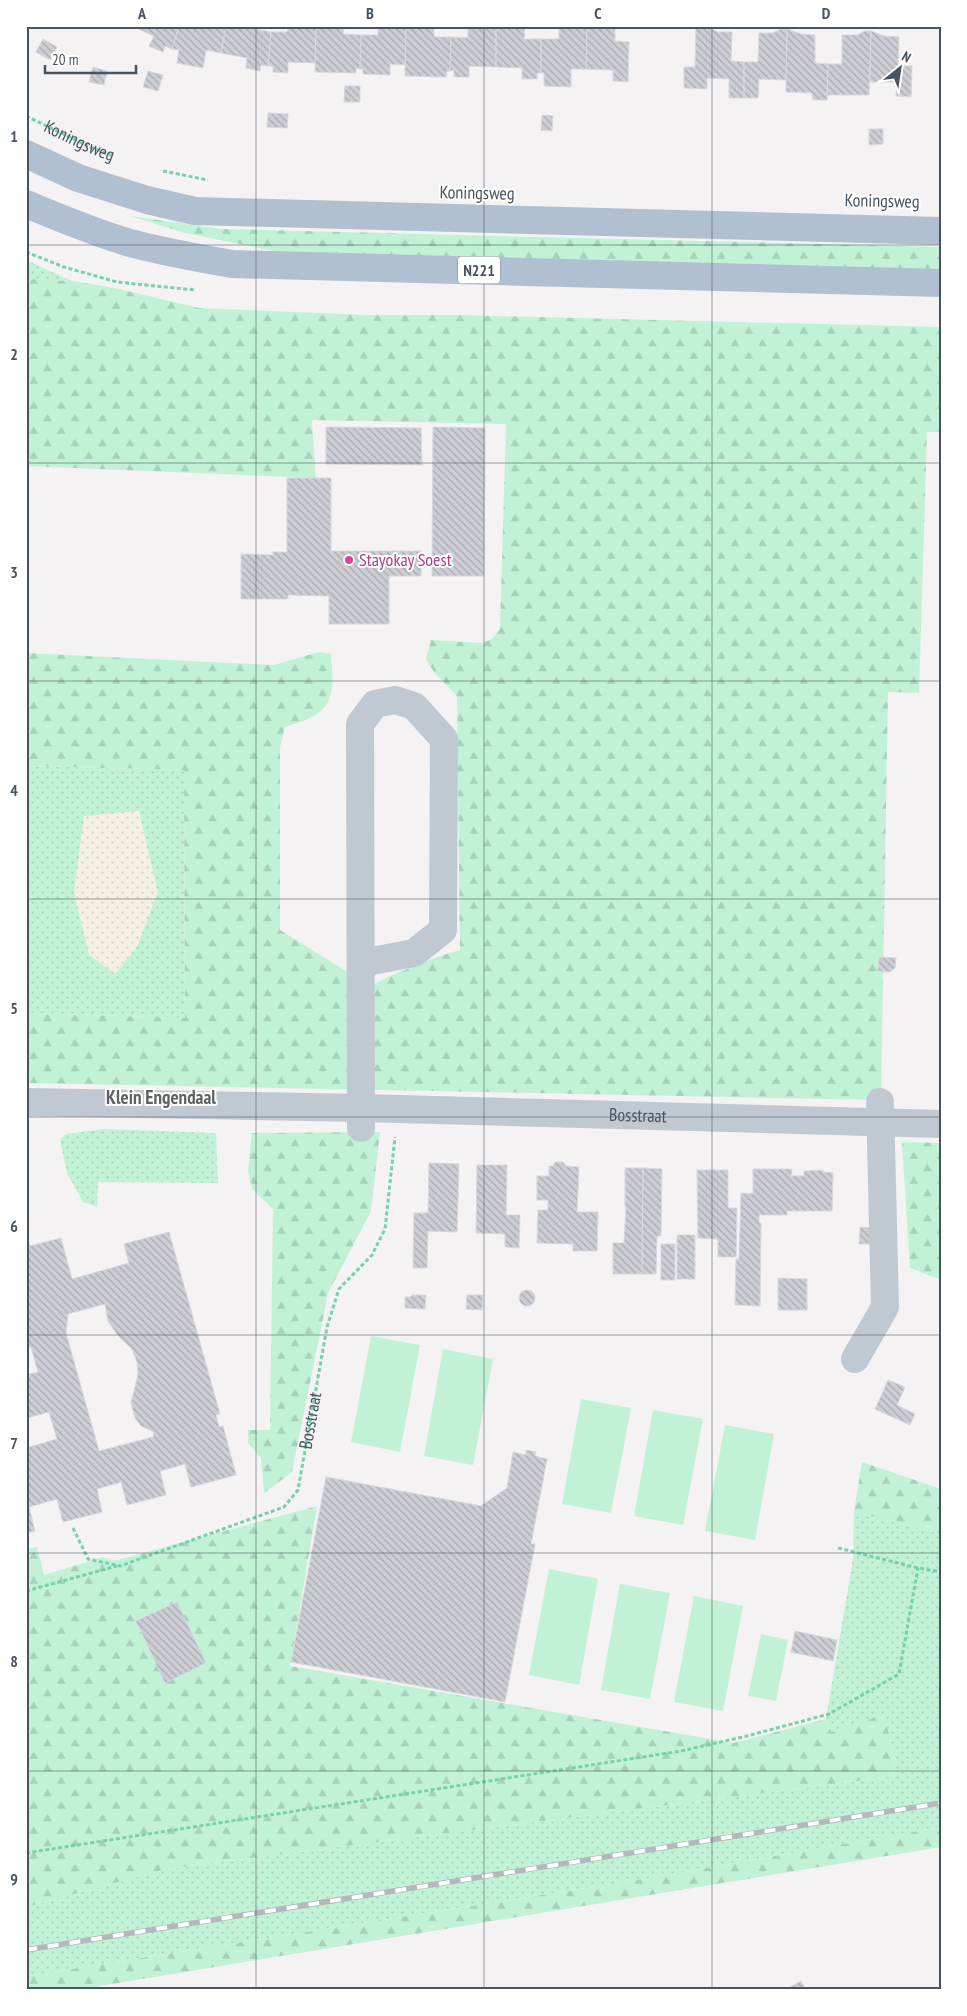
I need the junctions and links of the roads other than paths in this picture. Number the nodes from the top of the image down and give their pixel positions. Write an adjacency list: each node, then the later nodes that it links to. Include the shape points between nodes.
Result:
1 (26, 154): 3 (main road, Koningsweg, via 78,178 195,211)
2 (26, 204): 4 (main road, N221, via 129,242 232,264)
3 (941, 231)
4 (941, 282)
5 (361, 963): 5 (street, via 360,724 375,704 395,700 414,706 444,739 443,930 414,953); 8 (street)
6 (26, 1102): 8 (street, Bosstraat)
7 (880, 1112): 8 (street, Bosstraat, via 396,1109); 9 (street, Bosstraat); 10 (street, via 885,1307)
8 (362, 1118)
9 (941, 1124)
10 (856, 1359)

